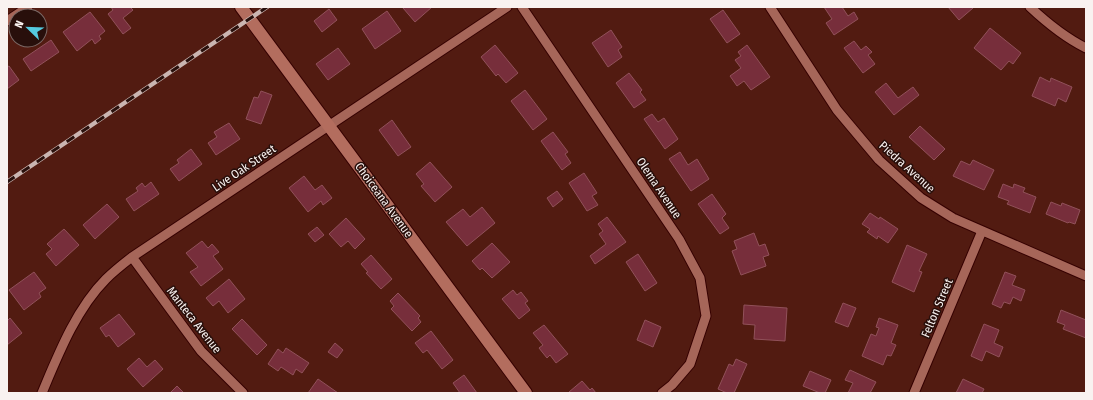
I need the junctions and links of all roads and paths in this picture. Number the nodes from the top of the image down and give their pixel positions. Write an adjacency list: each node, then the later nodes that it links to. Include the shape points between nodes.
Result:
1 (28, 7): 7 (street)
2 (241, 7): 9 (street, Choiceana Avenue)
3 (507, 7): 9 (street, Live Oak Street)
4 (522, 7): 16 (street, Olema Avenue, via 680,239 700,278 706,316 700,338 690,364)
5 (770, 7): 10 (street, Piedra Avenue, via 838,110 879,160 921,198 953,218)
6 (1030, 7): 8 (street)
7 (7, 21)
8 (1086, 48)
9 (329, 125): 11 (street, Live Oak Street); 15 (street, Choiceana Avenue)
10 (982, 231): 12 (street, Piedra Avenue); 17 (street, Felton Street)
11 (132, 257): 13 (street, Live Oak Street, via 106,279 83,308); 14 (street, Manteca Avenue, via 201,350)
12 (1086, 276)
13 (42, 393)
14 (243, 393)
15 (526, 393)
16 (662, 393)
17 (914, 393)

